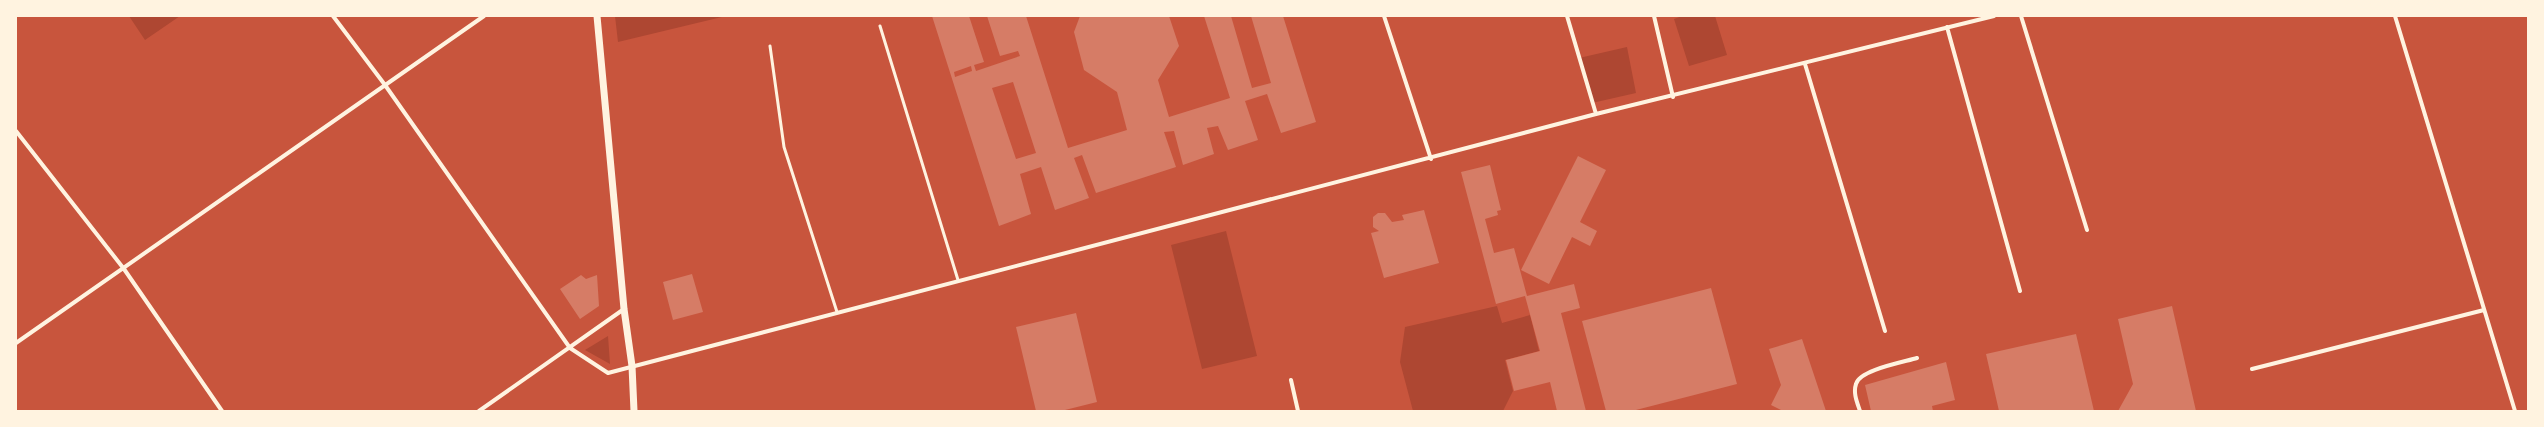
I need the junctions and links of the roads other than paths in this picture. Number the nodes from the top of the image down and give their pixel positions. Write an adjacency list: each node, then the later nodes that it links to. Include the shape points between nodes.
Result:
1 (332, 16): 14 (street)
2 (484, 16): 14 (street)
3 (597, 16): 23 (street)
4 (1384, 16): 18 (street)
5 (1567, 16): 16 (street)
6 (1654, 16): 15 (street)
7 (1994, 16): 11 (street)
8 (2022, 16): 19 (street)
9 (2395, 16): 24 (street)
10 (880, 26): 21 (lane)
11 (1947, 27): 13 (street); 22 (street)
12 (770, 46): 25 (lane, via 784,147)
13 (1805, 64): 15 (street); 26 (street)
14 (385, 85): 20 (street); 28 (street)
15 (1673, 97): 16 (street)
16 (1596, 114): 18 (street)
17 (16, 131): 20 (street)
18 (1431, 159): 21 (street)
19 (2087, 230)
20 (124, 269): 27 (street); 33 (street)
21 (958, 280): 25 (street)
22 (2020, 291)
23 (624, 309): 28 (street); 30 (street)
24 (2484, 310): 31 (street); 38 (street)
25 (837, 312): 30 (street)
26 (1885, 331)
27 (16, 343)
28 (570, 348): 30 (street, via 608,373); 34 (street)
29 (1917, 358): 37 (street, via 1864,373 1856,382 1854,393)
30 (632, 366): 35 (street)
31 (2252, 369)
32 (1291, 380): 36 (street)
33 (222, 411)
34 (479, 411)
35 (634, 411)
36 (1298, 411)
37 (1860, 411)
38 (2515, 411)

